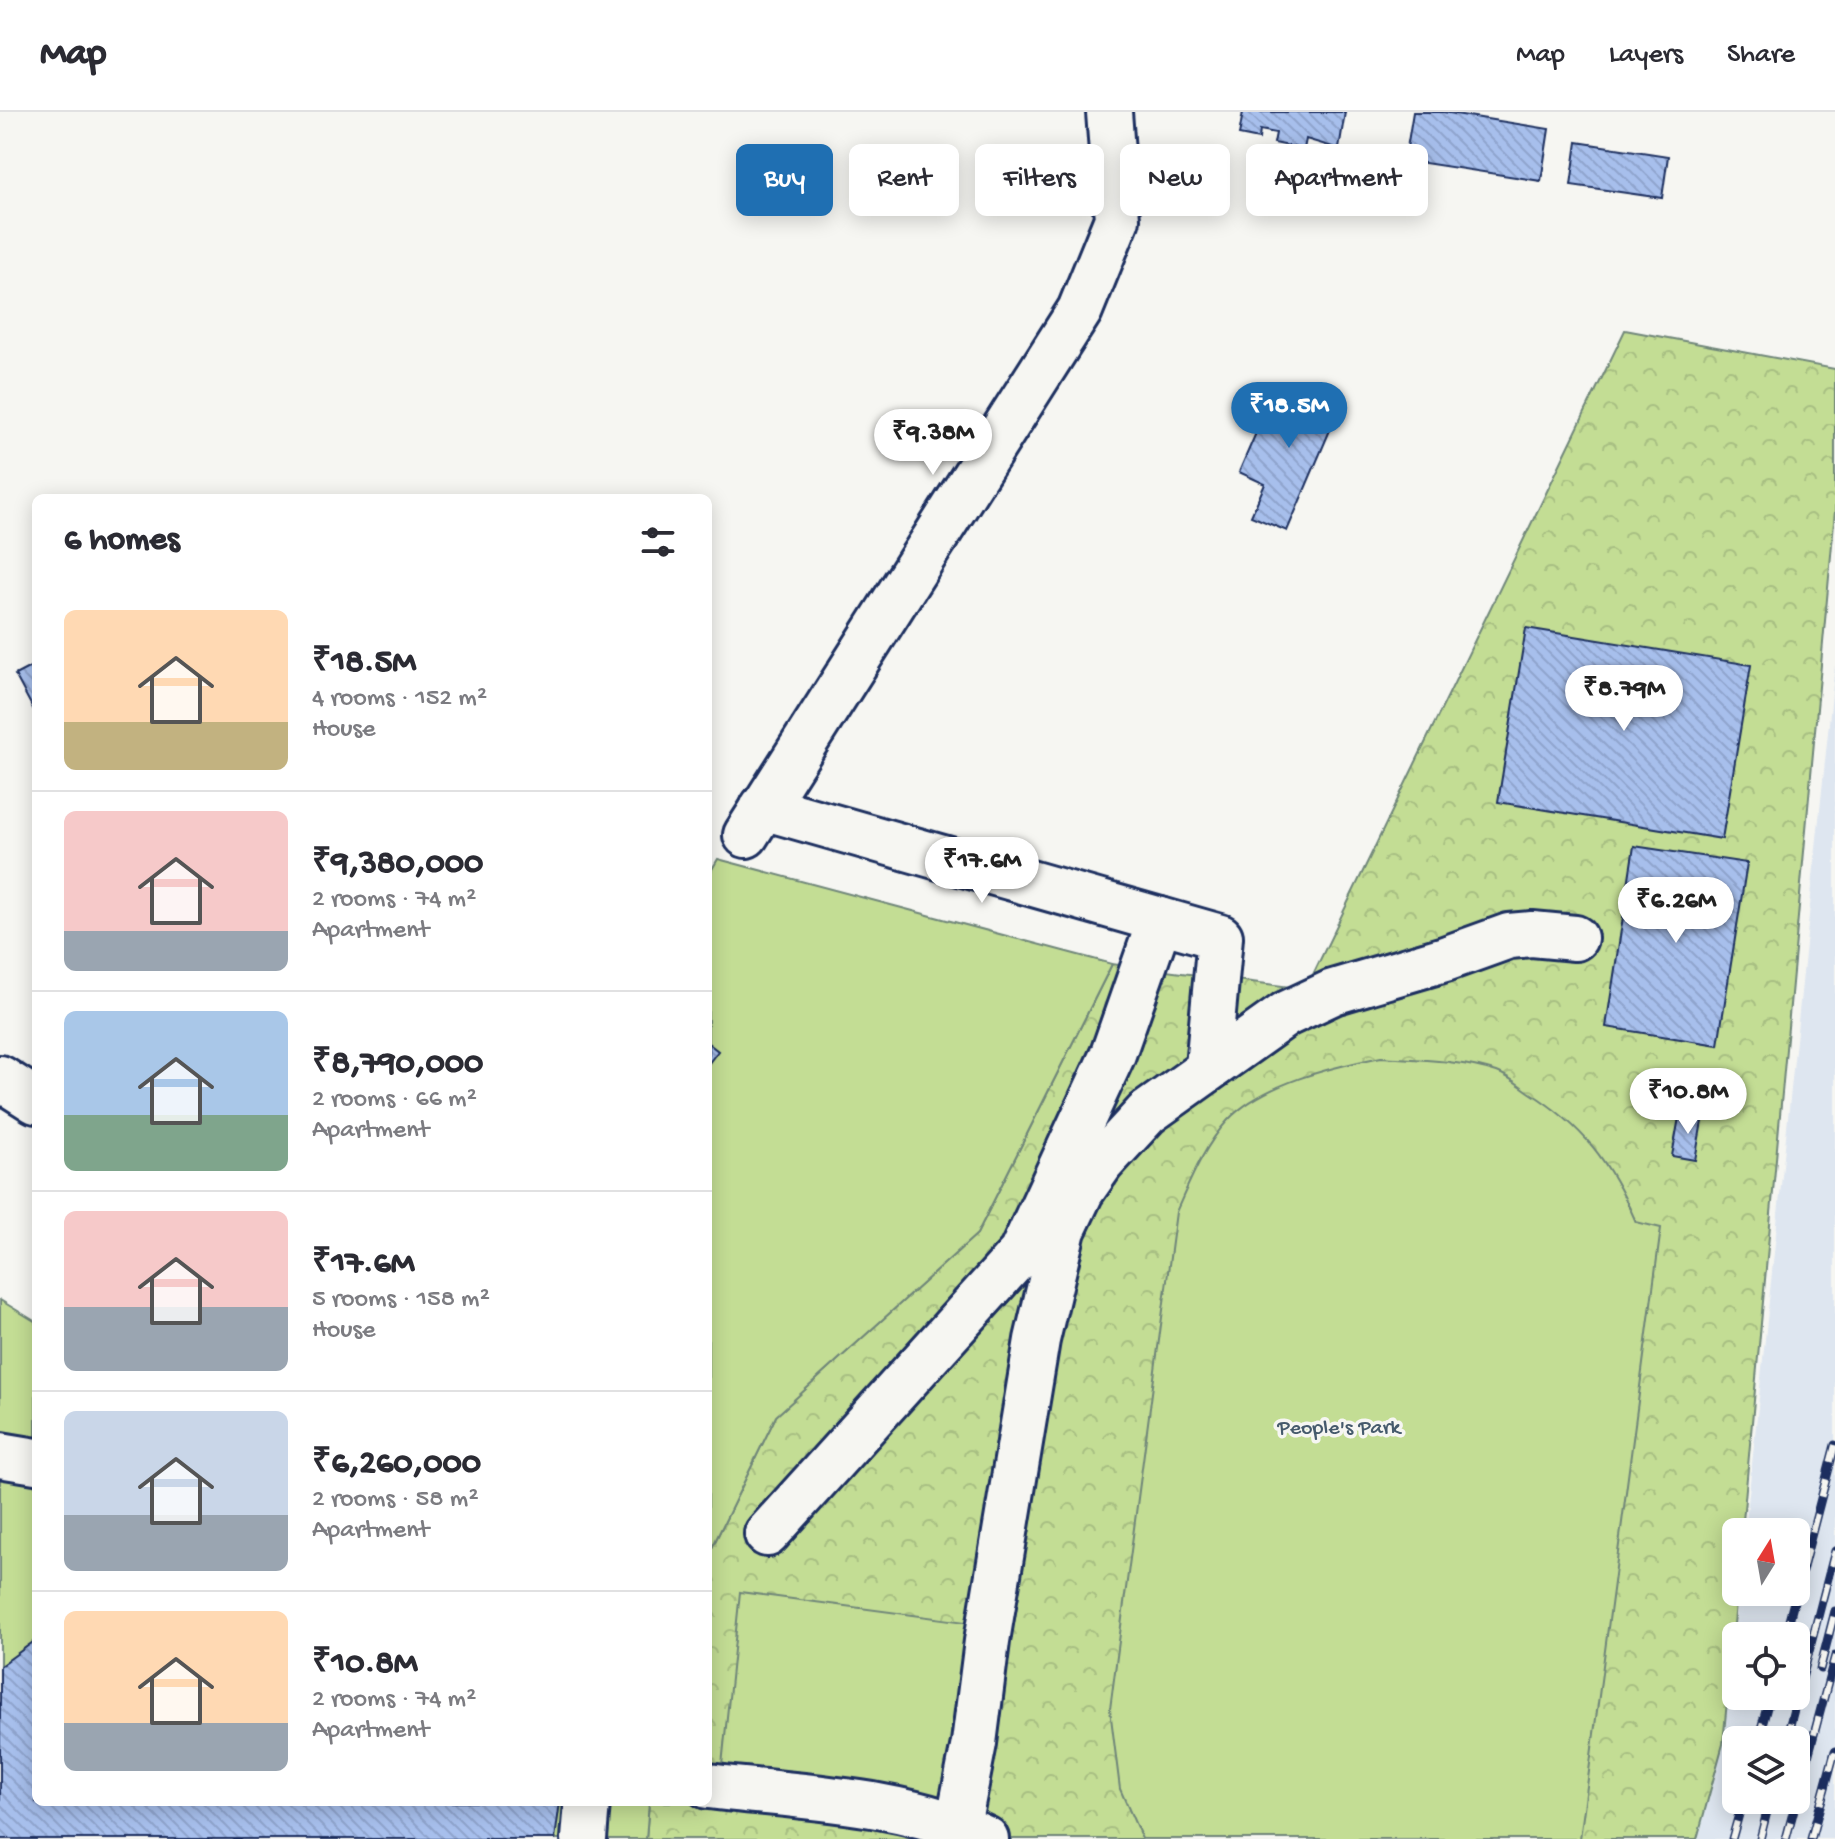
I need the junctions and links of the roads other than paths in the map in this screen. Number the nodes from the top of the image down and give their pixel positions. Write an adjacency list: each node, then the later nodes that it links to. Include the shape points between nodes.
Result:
1 (1109, 112): 2 (street, via 1117,219 1080,310 754,821)
2 (1160, 920): 4 (street, via 1220,937); 9 (street, via 1113,1054 1021,1253)
3 (1575, 938): 4 (street, via 1509,936 1333,992 1286,1014)
4 (1208, 1067): 12 (street, via 1147,1113 1102,1162 1063,1230 1037,1340 987,1641 974,1743)
5 (0, 1078): 6 (street)
6 (32, 1098)
7 (0, 1455): 8 (street)
8 (32, 1460)
9 (767, 1534)
10 (712, 1787): 12 (street, via 917,1814)
11 (587, 1806): 13 (street)
12 (972, 1832)
13 (584, 1839)

